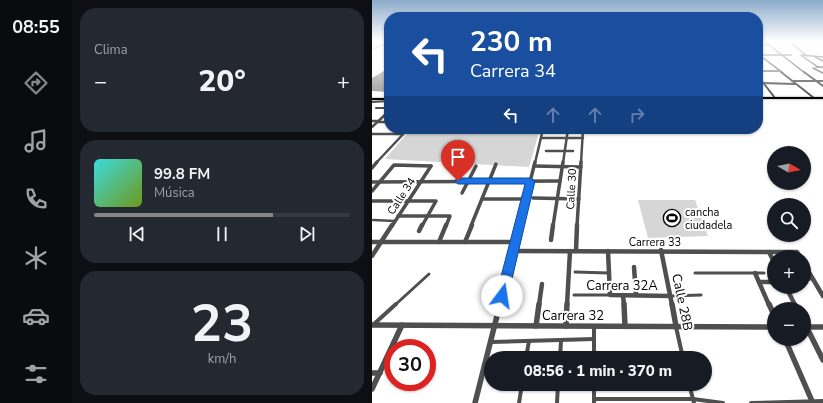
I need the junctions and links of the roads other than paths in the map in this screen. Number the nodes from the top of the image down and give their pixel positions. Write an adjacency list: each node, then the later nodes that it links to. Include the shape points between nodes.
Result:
1 (765, 60): 7 (street)
2 (787, 60): 9 (street)
3 (808, 60): 4 (street)
4 (818, 67): 5 (street); 8 (street, via 813,68)
5 (823, 67)
6 (763, 71): 7 (street)
7 (779, 71): 10 (street)
8 (823, 73)
9 (815, 80): 10 (street); 11 (street); 14 (street)
10 (792, 81): 13 (street)
11 (823, 81)
12 (764, 83): 13 (street); 16 (street)
13 (796, 84): 17 (street)
14 (823, 86)
15 (763, 98): 16 (main road)
16 (775, 98): 17 (main road)
17 (814, 98): 18 (main road)
18 (823, 98)
19 (373, 100): 20 (main road)
20 (384, 100)
21 (376, 108): 22 (street)
22 (384, 109)
23 (384, 115): 25 (street)
24 (372, 121): 25 (street)
25 (378, 122): 26 (street); 27 (street)
26 (384, 122)
27 (372, 127)
28 (372, 134): 29 (street)
29 (403, 134): 44 (street)
30 (542, 134): 33 (street)
31 (567, 134): 34 (street, Calle 30)
32 (583, 134): 35 (street, Calle 30)
33 (541, 138): 34 (street); 41 (street)
34 (567, 138): 35 (street); 37 (street, Calle 30)
35 (583, 138): 43 (street, Calle 30)
36 (546, 151): 37 (street)
37 (565, 151): 38 (street); 42 (street, Calle 30)
38 (573, 151)
39 (496, 164): 46 (street)
40 (476, 166): 45 (street)
41 (534, 166): 42 (street); 47 (street)
42 (562, 166): 43 (street); 48 (street, Calle 30)
43 (581, 167): 56 (street, Calle 30)
44 (372, 168)
45 (468, 181): 46 (street); 51 (street); 53 (street)
46 (489, 181): 47 (street); 57 (street)
47 (530, 181): 48 (street); 58 (street)
48 (560, 181): 55 (street, Calle 30)
49 (372, 182): 50 (street)
50 (380, 182): 51 (street); 51 (street, Calle 34, via 394,165 431,166); 52 (street)
51 (421, 182): 60 (street, Calle 34)
52 (372, 191)
53 (462, 193)
54 (533, 198): 55 (street)
55 (558, 198): 56 (street); 66 (street, Calle 30)
56 (580, 198): 75 (street, Calle 30)
57 (482, 199): 58 (street); 70 (street)
58 (526, 199): 71 (street)
59 (372, 201): 60 (street)
60 (408, 201): 61 (street, Calle 34); 62 (street, via 436,201)
61 (398, 216): 62 (street); 64 (street, Calle 34)
62 (427, 216): 65 (street); 69 (street, via 450,216)
63 (373, 220): 64 (street)
64 (395, 221): 68 (street, Calle 34)
65 (419, 231)
66 (551, 240)
67 (372, 242): 68 (street)
68 (381, 242): 69 (street); 78 (street, Calle 34)
69 (439, 242): 70 (street)
70 (465, 242): 71 (street)
71 (515, 242): 73 (street)
72 (661, 250): 76 (street, Carrera 33); 77 (street, Carrera 33); 95 (street, Calle 28B)
73 (513, 251): 74 (street, Carrera 33); 100 (street)
74 (570, 251): 75 (street, Carrera 33); 102 (street)
75 (576, 251): 76 (street, Carrera 33)
76 (608, 251): 81 (street)
77 (767, 252)
78 (373, 253)
79 (634, 267): 93 (street)
80 (575, 272): 81 (street)
81 (609, 273): 91 (street)
82 (695, 273): 83 (street)
83 (755, 273): 84 (street); 87 (street)
84 (764, 273)
85 (429, 274): 98 (street)
86 (812, 278): 96 (street)
87 (759, 282): 88 (street); 97 (street)
88 (767, 282)
89 (542, 284): 101 (street)
90 (574, 295): 91 (street, Carrera 32A)
91 (610, 295): 92 (street, Carrera 32A)
92 (623, 295): 93 (street, Carrera 32A); 104 (street)
93 (636, 295): 95 (street, Carrera 32A)
94 (701, 295): 95 (street)
95 (670, 296): 105 (street, Calle 28B)
96 (823, 296)
97 (768, 302)
98 (372, 325): 99 (street, Carrera 32)
99 (402, 325): 100 (street, Carrera 32); 121 (street)
100 (494, 326): 101 (street, Carrera 32); 113 (street)
101 (536, 326): 102 (street, Carrera 32)
102 (566, 326): 103 (street, Carrera 32)
103 (594, 326): 104 (street, Carrera 32); 110 (street)
104 (625, 326): 105 (street, Carrera 32)
105 (676, 326): 107 (street, Carrera 32); 118 (street, Calle 28B)
106 (811, 326): 108 (street)
107 (767, 327)
108 (823, 327)
109 (811, 337): 119 (street)
110 (594, 339): 112 (street); 117 (street)
111 (529, 341): 112 (street); 113 (street); 115 (street)
112 (561, 341): 116 (street)
113 (490, 342): 131 (street)
114 (788, 346): 129 (street)
115 (527, 351)
116 (560, 351)
117 (594, 351)
118 (682, 351)
119 (823, 360)
120 (372, 373): 121 (street)
121 (380, 373): 122 (street)
122 (372, 389)
123 (521, 391): 132 (street)
124 (558, 391): 133 (street)
125 (691, 391): 128 (street)
126 (594, 401): 127 (street)
127 (633, 401): 128 (street)
128 (693, 401): 134 (street)
129 (812, 401): 130 (street); 135 (street)
130 (823, 401)
131 (475, 403)
132 (519, 403)
133 (557, 403)
134 (723, 403)
135 (751, 403)

